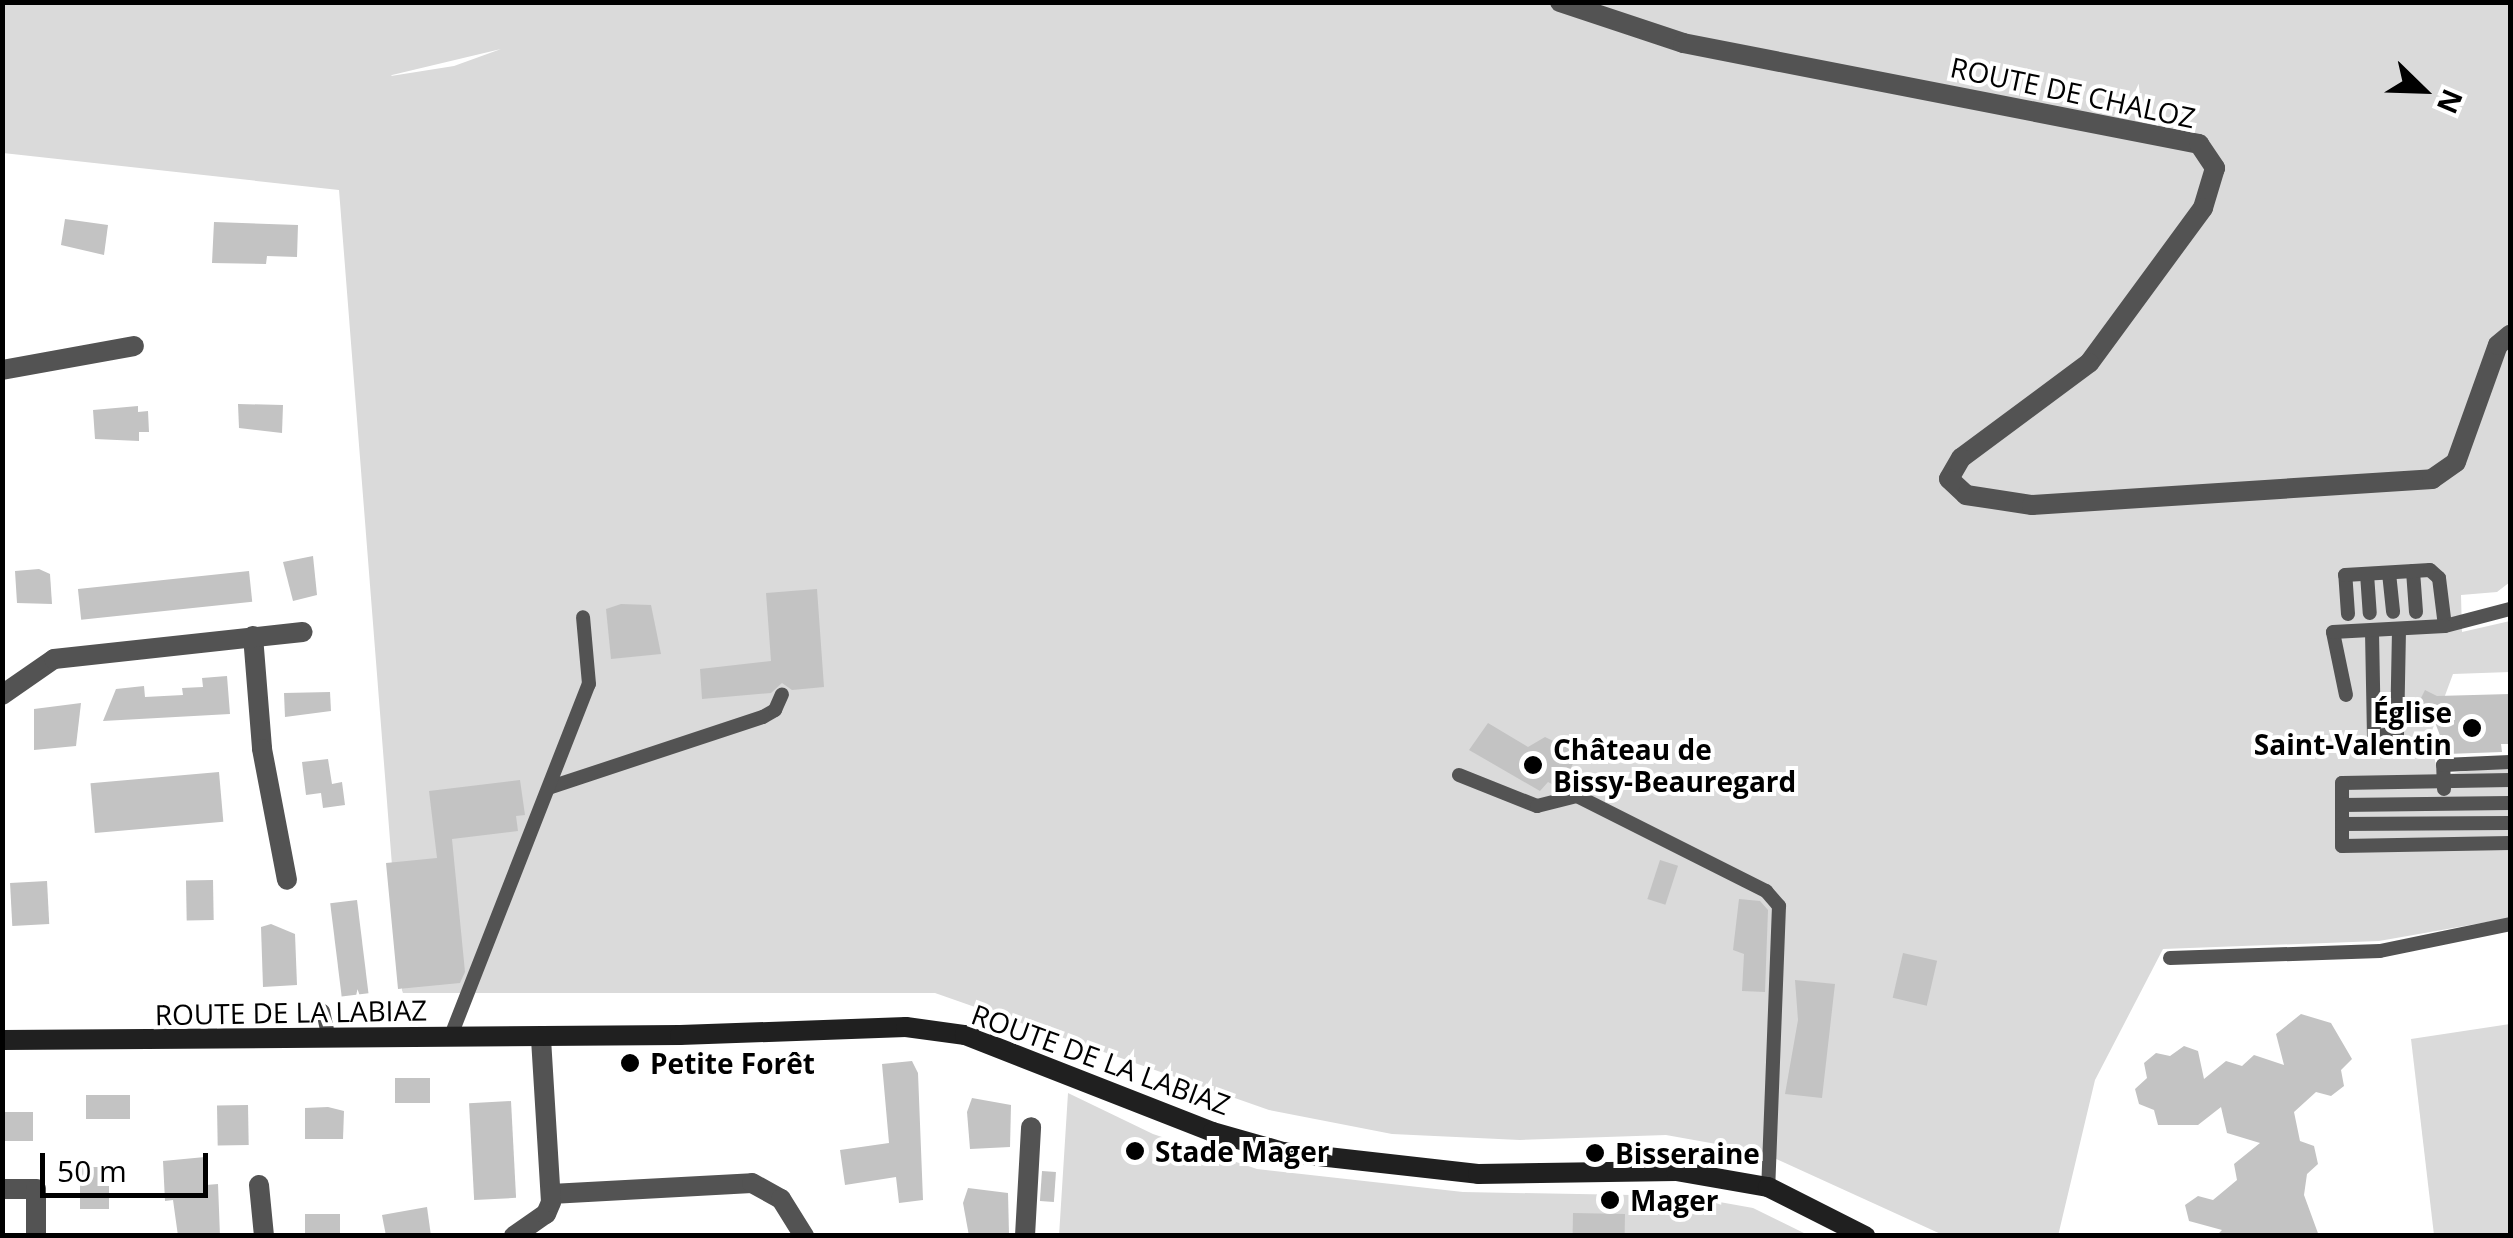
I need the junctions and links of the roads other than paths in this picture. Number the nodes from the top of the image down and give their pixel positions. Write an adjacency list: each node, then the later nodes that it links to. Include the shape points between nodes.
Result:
1 (1560, 2): 2 (street, ROUTE DE CHALOZ, via 1683,43 2199,144 2215,168 2203,208 2089,363 1961,458 1950,479 1966,495 2032,505 2432,479 2456,462 2498,345)
2 (2510, 335)
3 (134, 346): 4 (street)
4 (2, 370)
5 (2413, 572): 6 (lane); 10 (lane); 14 (lane, via 2430,570 2439,578)
6 (2389, 573): 7 (lane); 9 (lane)
7 (2367, 574): 11 (lane); 12 (lane, via 2345,576)
8 (2510, 609): 14 (lane)
9 (2393, 612)
10 (2416, 612)
11 (2370, 613)
12 (2348, 614)
13 (584, 618): 26 (lane, via 589,684)
14 (2445, 626): 15 (lane)
15 (2400, 631): 17 (lane); 17 (lane, via 2397,734 2374,736)
16 (304, 632): 18 (street)
17 (2372, 632): 21 (lane, via 2333,632)
18 (254, 636): 20 (street, via 54,659); 35 (street, via 262,749)
19 (782, 694): 26 (lane, via 776,710 763,717)
20 (2, 695)
21 (2346, 695)
22 (2510, 762): 25 (lane, via 2443,766)
23 (1459, 775): 45 (lane, via 1537,806 1577,796 1766,891 1779,906)
24 (2510, 780): 25 (lane)
25 (2443, 781): 28 (lane); 29 (lane, via 2342,784)
26 (551, 787): 40 (lane)
27 (2510, 803): 28 (lane)
28 (2444, 804): 29 (lane); 31 (lane)
29 (2342, 805): 30 (lane)
30 (2342, 824): 31 (lane); 33 (lane, via 2342,846)
31 (2445, 824): 32 (lane); 33 (lane)
32 (2510, 824)
33 (2446, 844): 34 (lane)
34 (2510, 844)
35 (287, 880)
36 (2510, 924): 37 (lane, via 2380,951)
37 (2170, 958)
38 (323, 1012): 41 (lane)
39 (541, 1037): 40 (main road, ROUTE DE LA LABIAZ); 45 (main road, ROUTE DE LA LABIAZ, via 906,1026 965,1035 1213,1132 1283,1152 1478,1174 1652,1170); 47 (street)
40 (450, 1038): 41 (main road, ROUTE DE LA LABIAZ)
41 (329, 1039): 42 (main road, ROUTE DE LA LABIAZ)
42 (2, 1040)
43 (1030, 1127): 52 (street)
44 (259, 1185): 49 (street)
45 (1768, 1188): 53 (main road, ROUTE DE LA LABIAZ)
46 (2, 1189): 48 (street, via 36,1189)
47 (551, 1194): 50 (street, via 546,1214); 51 (street, via 752,1183 781,1199)
48 (36, 1236)
49 (264, 1236)
50 (514, 1236)
51 (804, 1236)
52 (1024, 1236)
53 (1865, 1236)

